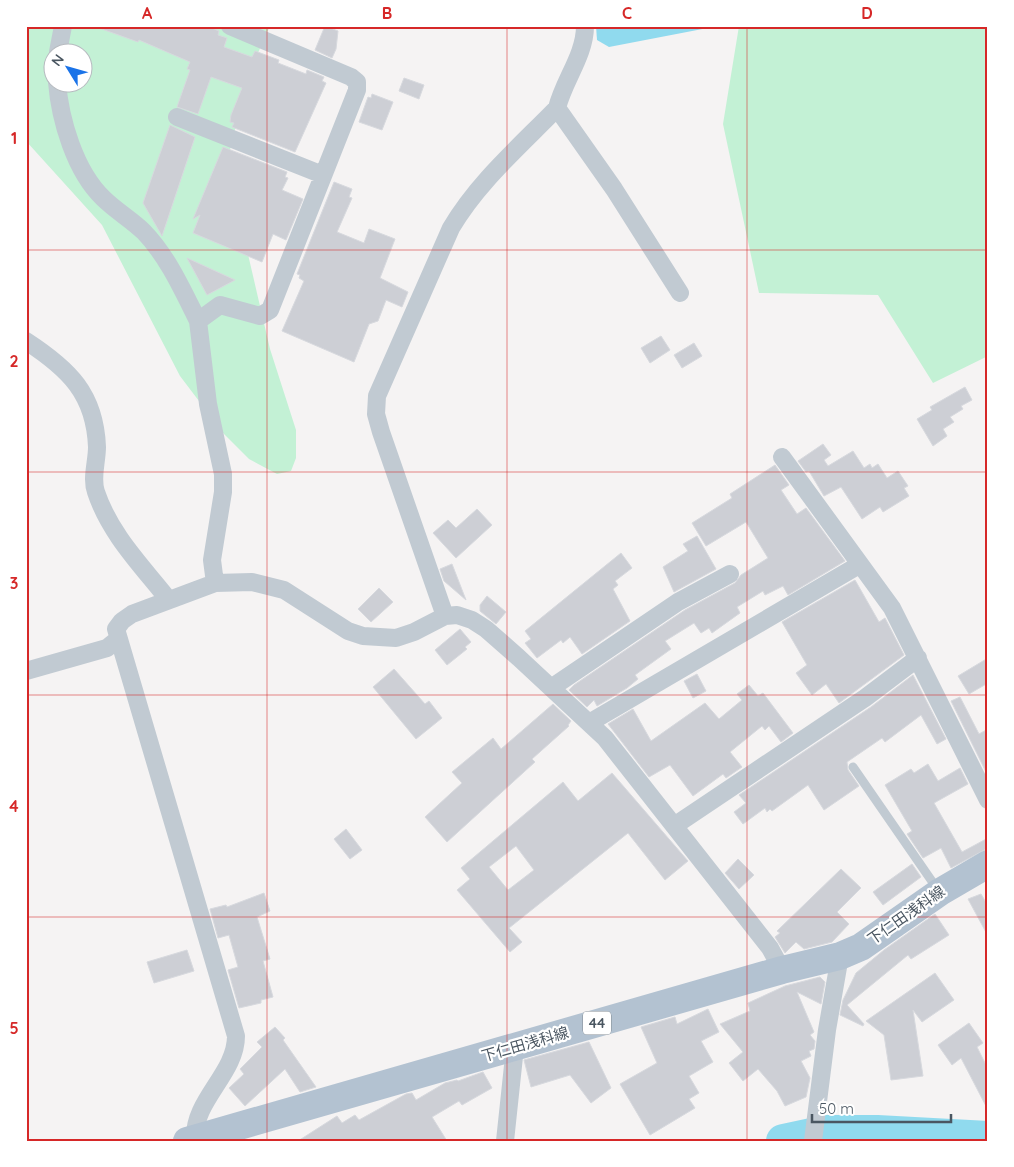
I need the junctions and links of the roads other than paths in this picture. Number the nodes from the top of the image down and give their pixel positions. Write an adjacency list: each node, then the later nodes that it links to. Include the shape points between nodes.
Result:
1 (63, 26): 4 (street)
2 (230, 26): 8 (street, via 357,82 357,90)
3 (585, 26): 6 (street, via 581,50)
4 (60, 42)
5 (57, 92): 10 (street, via 71,145 90,182 112,206 144,232 172,271)
6 (557, 108): 9 (street, via 614,189); 17 (street, via 465,204 451,228 377,396 380,432)
7 (177, 117): 8 (street)
8 (323, 175): 10 (street, via 270,310 260,316 220,305)
9 (680, 293)
10 (198, 320): 15 (street, via 208,404 223,474 212,560)
11 (26, 342): 16 (street, via 60,366 83,392 92,409 96,431 95,490 102,509 119,539)
12 (782, 457): 13 (street)
13 (860, 565): 19 (street, via 892,608); 22 (street)
14 (730, 574): 21 (street, via 678,602)
15 (215, 583): 16 (street); 17 (street, via 268,584 284,590 348,631 379,638 396,638)
16 (168, 599): 18 (street, via 122,621 116,629)
17 (445, 616): 21 (street, via 457,615 486,630)
18 (118, 639): 20 (street, via 107,648); 31 (street, via 129,667 236,1036 231,1058 199,1115)
19 (918, 658): 24 (street, via 940,709); 25 (street)
20 (26, 671)
21 (551, 688): 22 (street)
22 (588, 723): 25 (street, via 605,738)
23 (853, 767): 27 (lane)
24 (988, 800)
25 (674, 826): 29 (street, via 770,948)
26 (988, 864): 27 (main road, 下仁田浅科線 / 44)
27 (940, 892): 28 (main road, 下仁田浅科線 / 44, via 861,947)
28 (840, 956): 29 (main road, 下仁田浅科線 / 44); 33 (street)
29 (782, 970): 30 (main road, 下仁田浅科線 / 44)
30 (514, 1047): 31 (main road, 下仁田浅科線 / 44); 32 (street)
31 (191, 1140)
32 (505, 1141)
33 (813, 1141)

